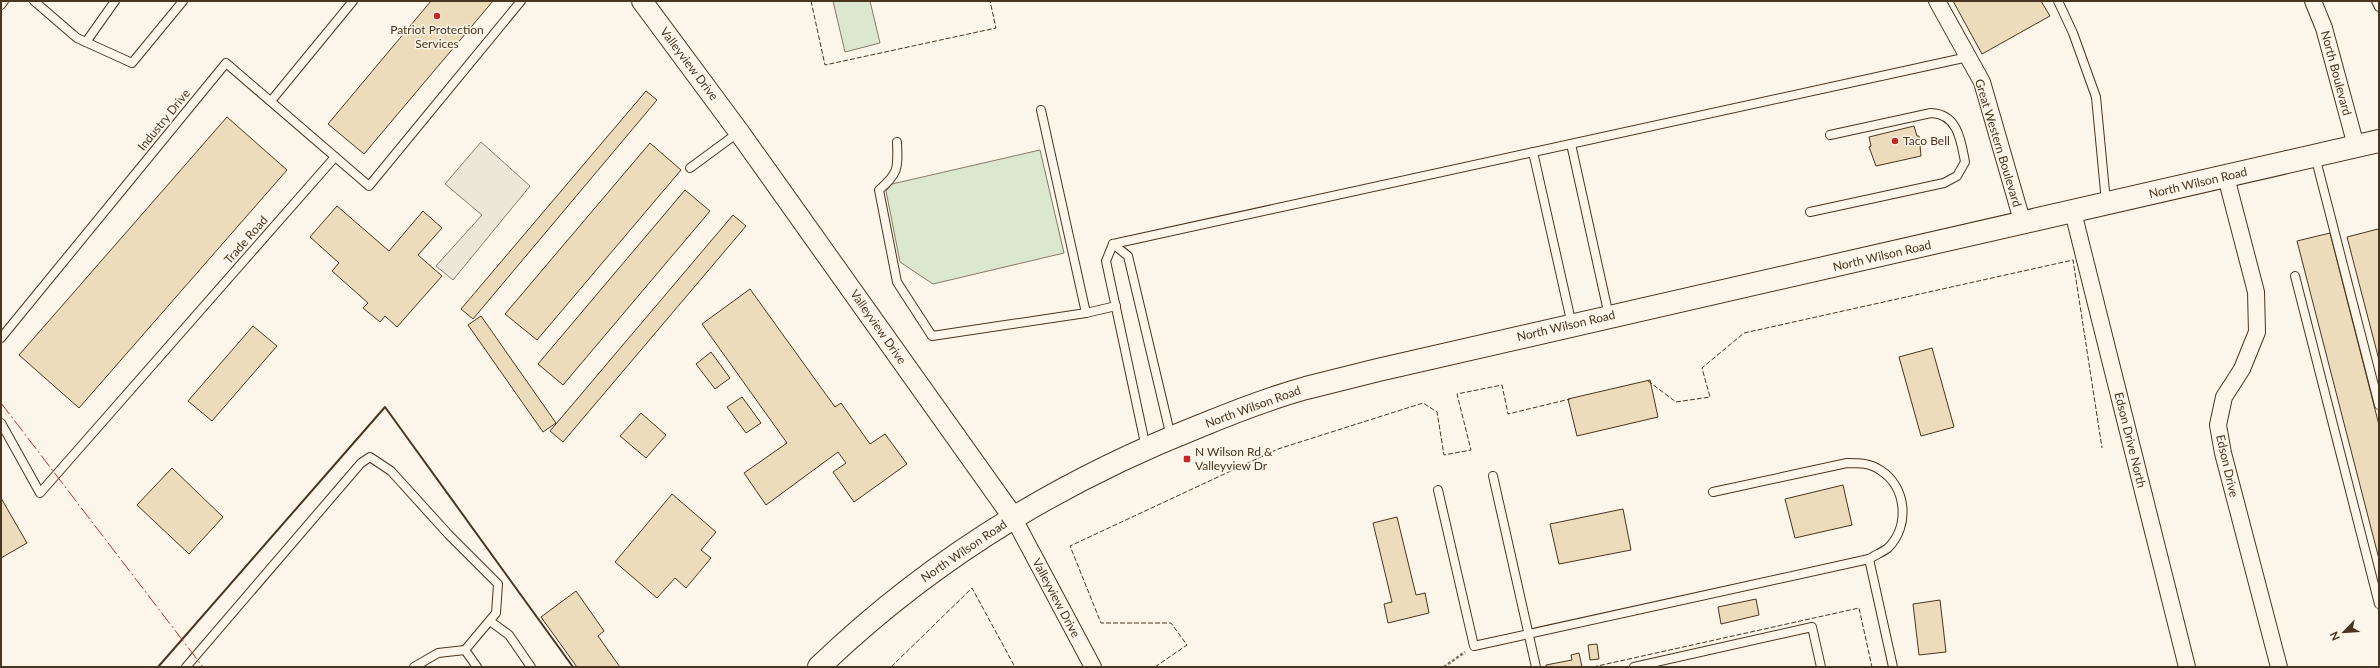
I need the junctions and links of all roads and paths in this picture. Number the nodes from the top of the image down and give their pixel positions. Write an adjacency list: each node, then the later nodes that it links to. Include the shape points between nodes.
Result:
1 (4, 1): 12 (lane)
2 (34, 1): 14 (lane, via 77,38)
3 (115, 1): 14 (lane)
4 (183, 1): 14 (lane, via 132,63)
5 (353, 1): 16 (lane)
6 (521, 1): 26 (lane, via 369,186)
7 (642, 1): 18 (street, Valleyview Drive)
8 (1937, 1): 15 (street, Great Western Boulevard)
9 (2058, 1): 29 (lane, via 2074,33 2096,96)
10 (2313, 1): 23 (street, North Boulevard, via 2324,28)
11 (2376, 1): 13 (lane)
12 (1, 5)
13 (2379, 7)
14 (86, 42)
15 (1968, 57): 22 (lane); 32 (street, Great Western Boulevard, via 1982,82)
16 (271, 101): 26 (lane); 39 (lane, Industry Drive, via 226,63)
17 (1042, 110): 36 (lane)
18 (739, 132): 27 (lane); 47 (street, Valleyview Drive)
19 (1830, 135): 30 (lane, via 1931,113 1942,113 1950,119 1958,132 1965,162 1957,176 1944,182)
20 (2379, 141): 23 (main road, North Wilson Road)
21 (897, 142): 36 (lane, via 898,168 879,190 897,282 932,336)
22 (1571, 144): 24 (lane); 37 (lane)
23 (2356, 146): 25 (main road, North Wilson Road)
24 (1533, 152): 33 (lane); 38 (lane)
25 (2316, 156): 28 (main road, North Wilson Road); 40 (lane)
26 (334, 157): 41 (lane, Trade Road, via 40,493)
27 (690, 168)
28 (2226, 177): 29 (main road, North Wilson Road); 66 (street, Edson Drive, via 2256,292 2257,332 2242,369 2224,397 2218,424 2223,453)
29 (2107, 205): 31 (main road, North Wilson Road)
30 (1810, 212)
31 (2073, 212): 32 (main road, North Wilson Road); 65 (street, Edson Drive North)
32 (2022, 224): 37 (main road, North Wilson Road)
33 (1113, 244): 35 (lane, via 1106,261); 42 (lane, via 1128,256)
34 (2295, 276): 49 (lane)
35 (1116, 306): 36 (lane); 43 (lane)
36 (1086, 313)
37 (1610, 316): 38 (main road, North Wilson Road)
38 (1572, 325): 42 (main road, North Wilson Road, via 1305,388)
39 (1, 338)
40 (2379, 405)
41 (1, 423)
42 (1171, 437): 43 (main road, North Wilson Road)
43 (1147, 448): 47 (main road, North Wilson Road, via 1094,472)
44 (1493, 476): 51 (lane)
45 (1438, 490): 52 (lane)
46 (1713, 492): 48 (lane, via 1847,463 1865,463 1880,470 1894,483 1903,501 1901,528 1888,548)
47 (1013, 517): 58 (main road, North Wilson Road, via 936,567 854,634); 59 (street, Valleyview Drive)
48 (1869, 558): 51 (lane); 64 (lane)
49 (2379, 604)
50 (490, 621): 53 (lane); 54 (lane, via 496,613 498,584 448,535 391,471 370,457 361,463); 57 (lane, via 509,635)
51 (1529, 634): 52 (lane); 61 (lane)
52 (1474, 646): 60 (path)
53 (465, 650): 55 (lane, via 438,653); 56 (lane)
54 (186, 667)
55 (414, 667)
56 (477, 667)
57 (531, 667)
58 (819, 667)
59 (1093, 667)
60 (1444, 667)
61 (1536, 667)
62 (1634, 667): 63 (lane, via 1812,627)
63 (1821, 667)
64 (1893, 667)
65 (2187, 667)
66 (2279, 667)

